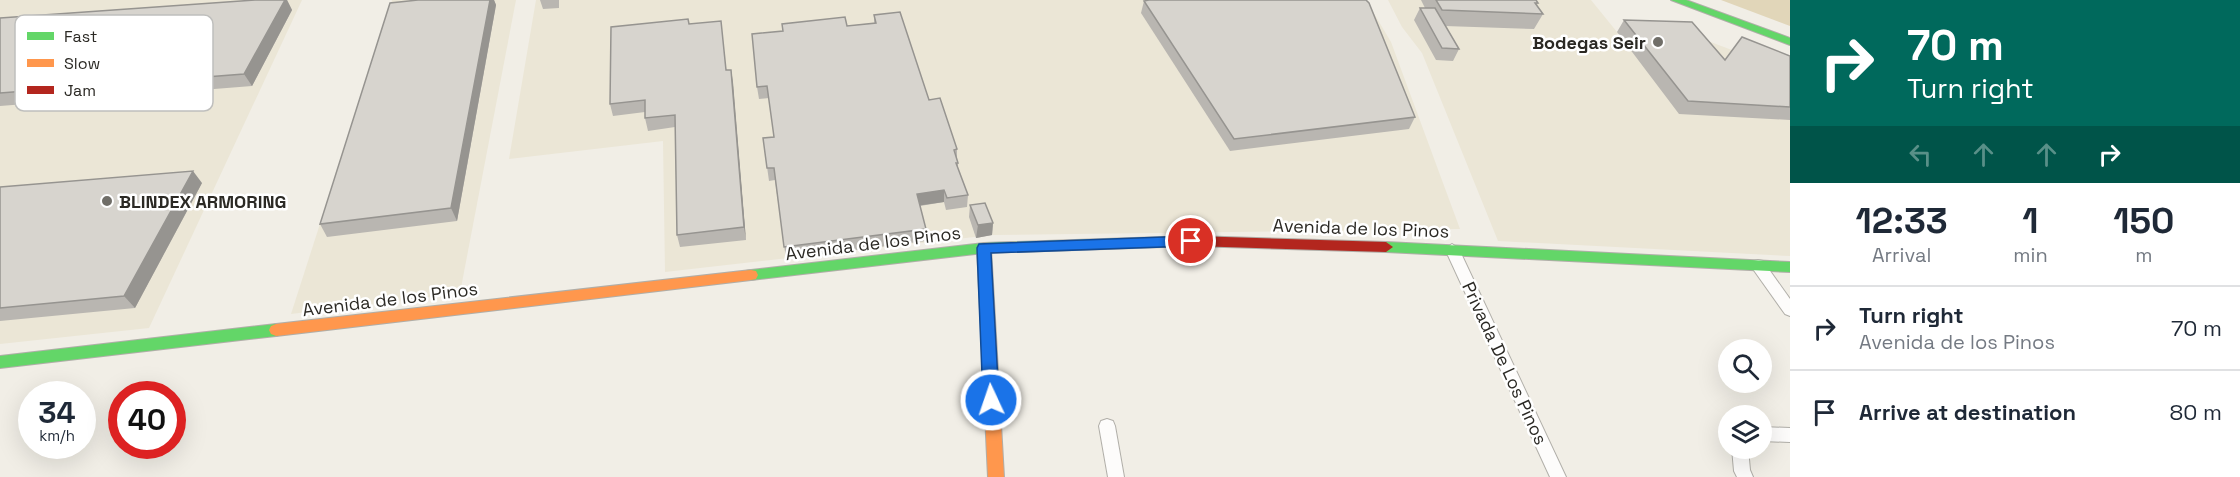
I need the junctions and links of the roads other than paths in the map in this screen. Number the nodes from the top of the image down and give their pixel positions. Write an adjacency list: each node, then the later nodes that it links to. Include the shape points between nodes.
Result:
1 (1676, 0): 2 (street)
2 (1790, 42)
3 (984, 248): 4 (street, Avenida de los Pinos, via 1191,241); 8 (street, Avenida de los Pinos); 13 (street)
4 (1452, 249): 5 (street, Avenida de los Pinos); 15 (street, Privada De Los Pinos)
5 (1758, 265): 6 (street, Avenida de los Pinos); 7 (street)
6 (1790, 267)
7 (1790, 310)
8 (0, 362)
9 (1107, 426): 14 (street)
10 (1772, 434): 11 (street)
11 (1790, 435)
12 (1741, 459): 16 (street)
13 (996, 477)
14 (1116, 477)
15 (1558, 477)
16 (1745, 477)

